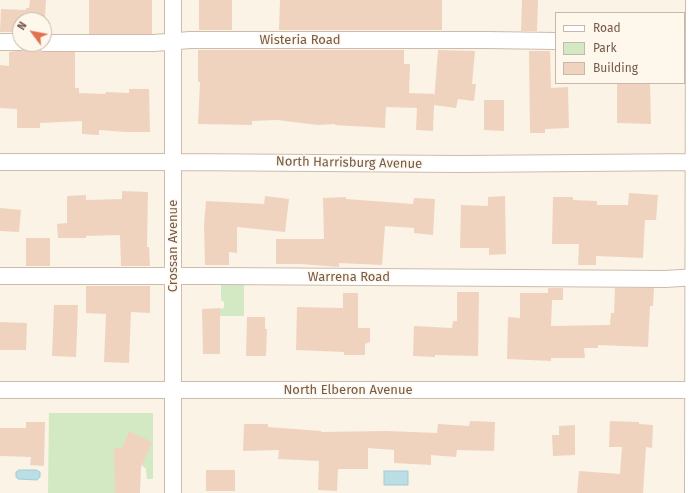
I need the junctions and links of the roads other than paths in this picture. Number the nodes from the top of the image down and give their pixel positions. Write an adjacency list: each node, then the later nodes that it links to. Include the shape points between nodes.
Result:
1 (173, 0): 3 (street, Crossan Avenue)
2 (694, 0): 5 (street)
3 (172, 41): 4 (street, Wisteria Road); 8 (street, Wisteria Road); 10 (street, Crossan Avenue)
4 (555, 41)
5 (692, 41): 11 (street)
6 (0, 42): 7 (street)
7 (12, 42)
8 (52, 43)
9 (0, 162): 10 (street, North Harrisburg Avenue)
10 (173, 162): 11 (street, North Harrisburg Avenue); 13 (street, Crossan Avenue)
11 (695, 162): 14 (street)
12 (0, 276): 13 (street, Warrena Road)
13 (173, 276): 14 (street, Warrena Road, via 657,279); 16 (street, Crossan Avenue)
14 (695, 277): 17 (street)
15 (0, 390): 16 (street, North Elberon Avenue)
16 (173, 390): 17 (street, North Elberon Avenue); 18 (street, Crossan Avenue)
17 (696, 390): 19 (street)
18 (173, 493)
19 (693, 493)

